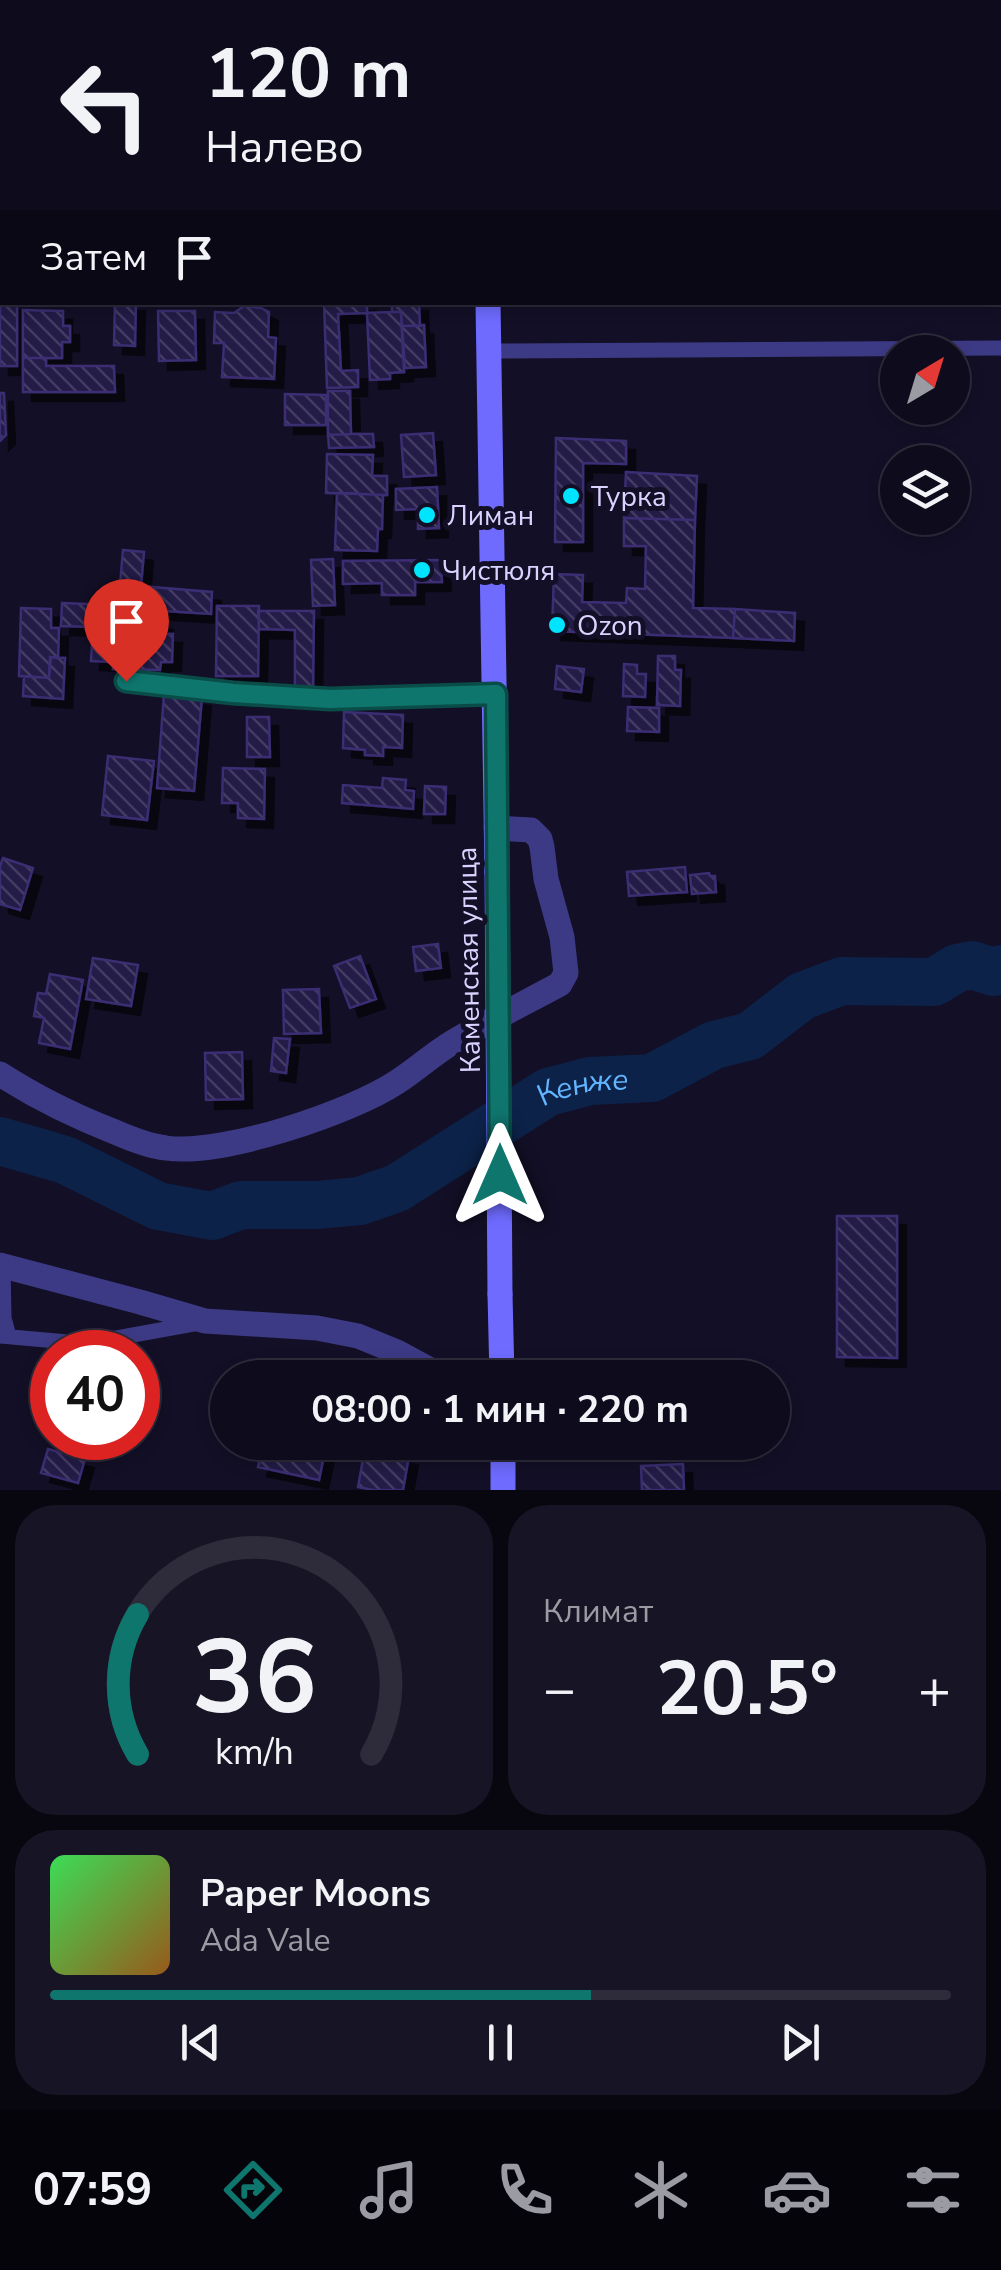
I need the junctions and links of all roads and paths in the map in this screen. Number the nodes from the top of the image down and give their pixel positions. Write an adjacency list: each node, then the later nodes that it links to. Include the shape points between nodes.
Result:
1 (488, 305): 3 (street, Каменская улица)
2 (1001, 348): 3 (lane)
3 (490, 351): 5 (street, Каменская улица)
4 (126, 681): 5 (lane, via 330,699)
5 (496, 694): 6 (street, Каменская улица)
6 (496, 828): 7 (street, via 531,830 540,839 566,973 560,984 456,1040 397,1083 268,1134 202,1149 166,1148 120,1134); 12 (street, Каменская улица, bridge)
7 (0, 1074)
8 (1, 1266): 9 (street); 10 (lane)
9 (204, 1322): 10 (lane, via 100,1341); 11 (street, via 317,1328 358,1336)
10 (4, 1336)
11 (412, 1360)
12 (502, 1360)
13 (503, 1460): 14 (street)
14 (503, 1490)

